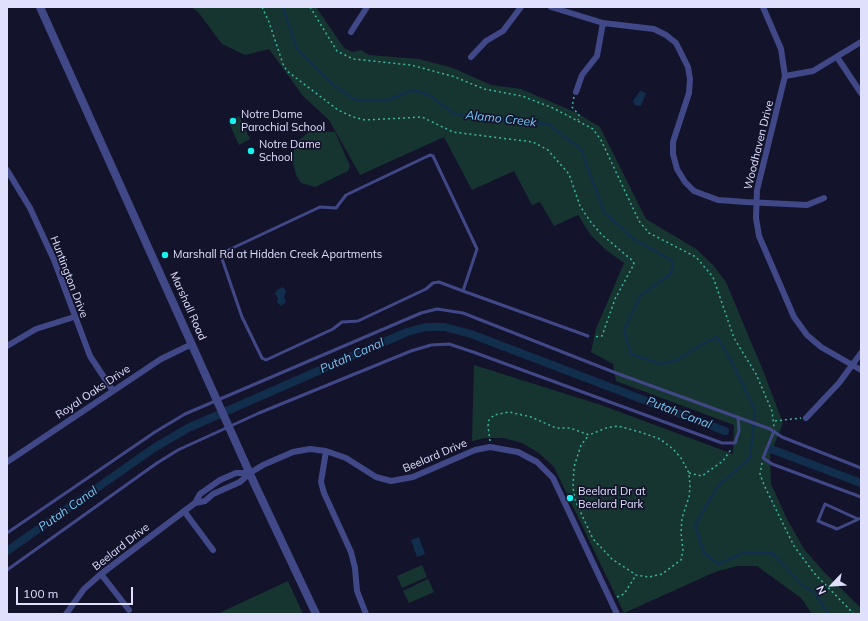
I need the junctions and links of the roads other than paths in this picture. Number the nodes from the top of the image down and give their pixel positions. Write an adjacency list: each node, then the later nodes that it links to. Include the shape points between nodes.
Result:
1 (40, 7): 20 (street, Marshall Road)
2 (367, 7): 7 (street)
3 (521, 7): 9 (street, via 503,31 486,41)
4 (551, 7): 6 (street)
5 (763, 7): 11 (street, Woodhaven Drive, via 781,49)
6 (603, 23): 12 (street, via 597,56 582,75); 16 (street, via 654,29 676,43 688,67 690,80 689,93 674,142 673,154 677,169 694,192 718,200)
7 (350, 32)
8 (861, 42): 10 (street)
9 (471, 57)
10 (837, 57): 11 (street, via 813,71); 13 (street)
11 (785, 76): 16 (street, Woodhaven Drive)
12 (576, 92)
13 (861, 93)
14 (7, 170): 18 (street, Huntington Drive, via 30,208 54,260)
15 (824, 198): 16 (street, via 807,205)
16 (756, 202): 23 (street, Woodhaven Drive, via 759,236 794,317 807,335)
17 (463, 291): 17 (lane, via 478,249 434,156 430,155 346,195 336,208 320,208 222,252 221,256 242,317 262,358 266,360 342,322 358,321 426,289 432,283 438,282); 19 (lane)
18 (74, 317): 21 (street, via 36,329); 25 (street, Huntington Drive, via 90,356)
19 (588, 336)
20 (192, 344): 25 (street, Royal Oaks Drive, via 161,359); 26 (street, Marshall Road)
21 (7, 346)
22 (861, 353): 23 (street)
23 (851, 366): 24 (street, Woodhaven Drive); 28 (street, via 839,383)
24 (861, 370)
25 (113, 391): 32 (street, Royal Oaks Drive)
26 (218, 400): 27 (lane, via 421,313 437,309 462,313); 29 (street, Marshall Road); 39 (lane, via 170,422)
27 (738, 417): 29 (lane, via 739,431 735,443 722,443 449,344 431,345 411,351); 30 (lane)
28 (806, 418)
29 (229, 426): 34 (street, Marshall Road); 41 (lane, via 157,463)
30 (772, 430): 33 (lane, via 782,437); 35 (lane, via 763,458 772,464)
31 (326, 451): 34 (street, Beelard Drive, via 310,449 293,452); 46 (street, via 321,482 351,552 357,591); 47 (street, Beelard Drive, via 346,458 376,477 391,481 413,477 468,452 490,447 526,455 542,466 553,478)
32 (7, 462)
33 (861, 468)
34 (250, 473): 36 (street, Beelard Drive, via 240,482); 36 (street, Beelard Drive, via 236,473 220,480 200,494); 45 (street, Marshall Road)
35 (861, 497)
36 (195, 503): 37 (street, Beelard Drive)
37 (184, 511): 40 (street); 42 (street, Beelard Drive)
38 (860, 519): 38 (lane, via 836,529 818,521 825,504)
39 (7, 533)
40 (214, 550)
41 (7, 570)
42 (101, 574): 43 (street); 44 (street, Beelard Drive, via 84,590)
43 (129, 610)
44 (66, 614)
45 (316, 614)
46 (366, 614)
47 (617, 614)

